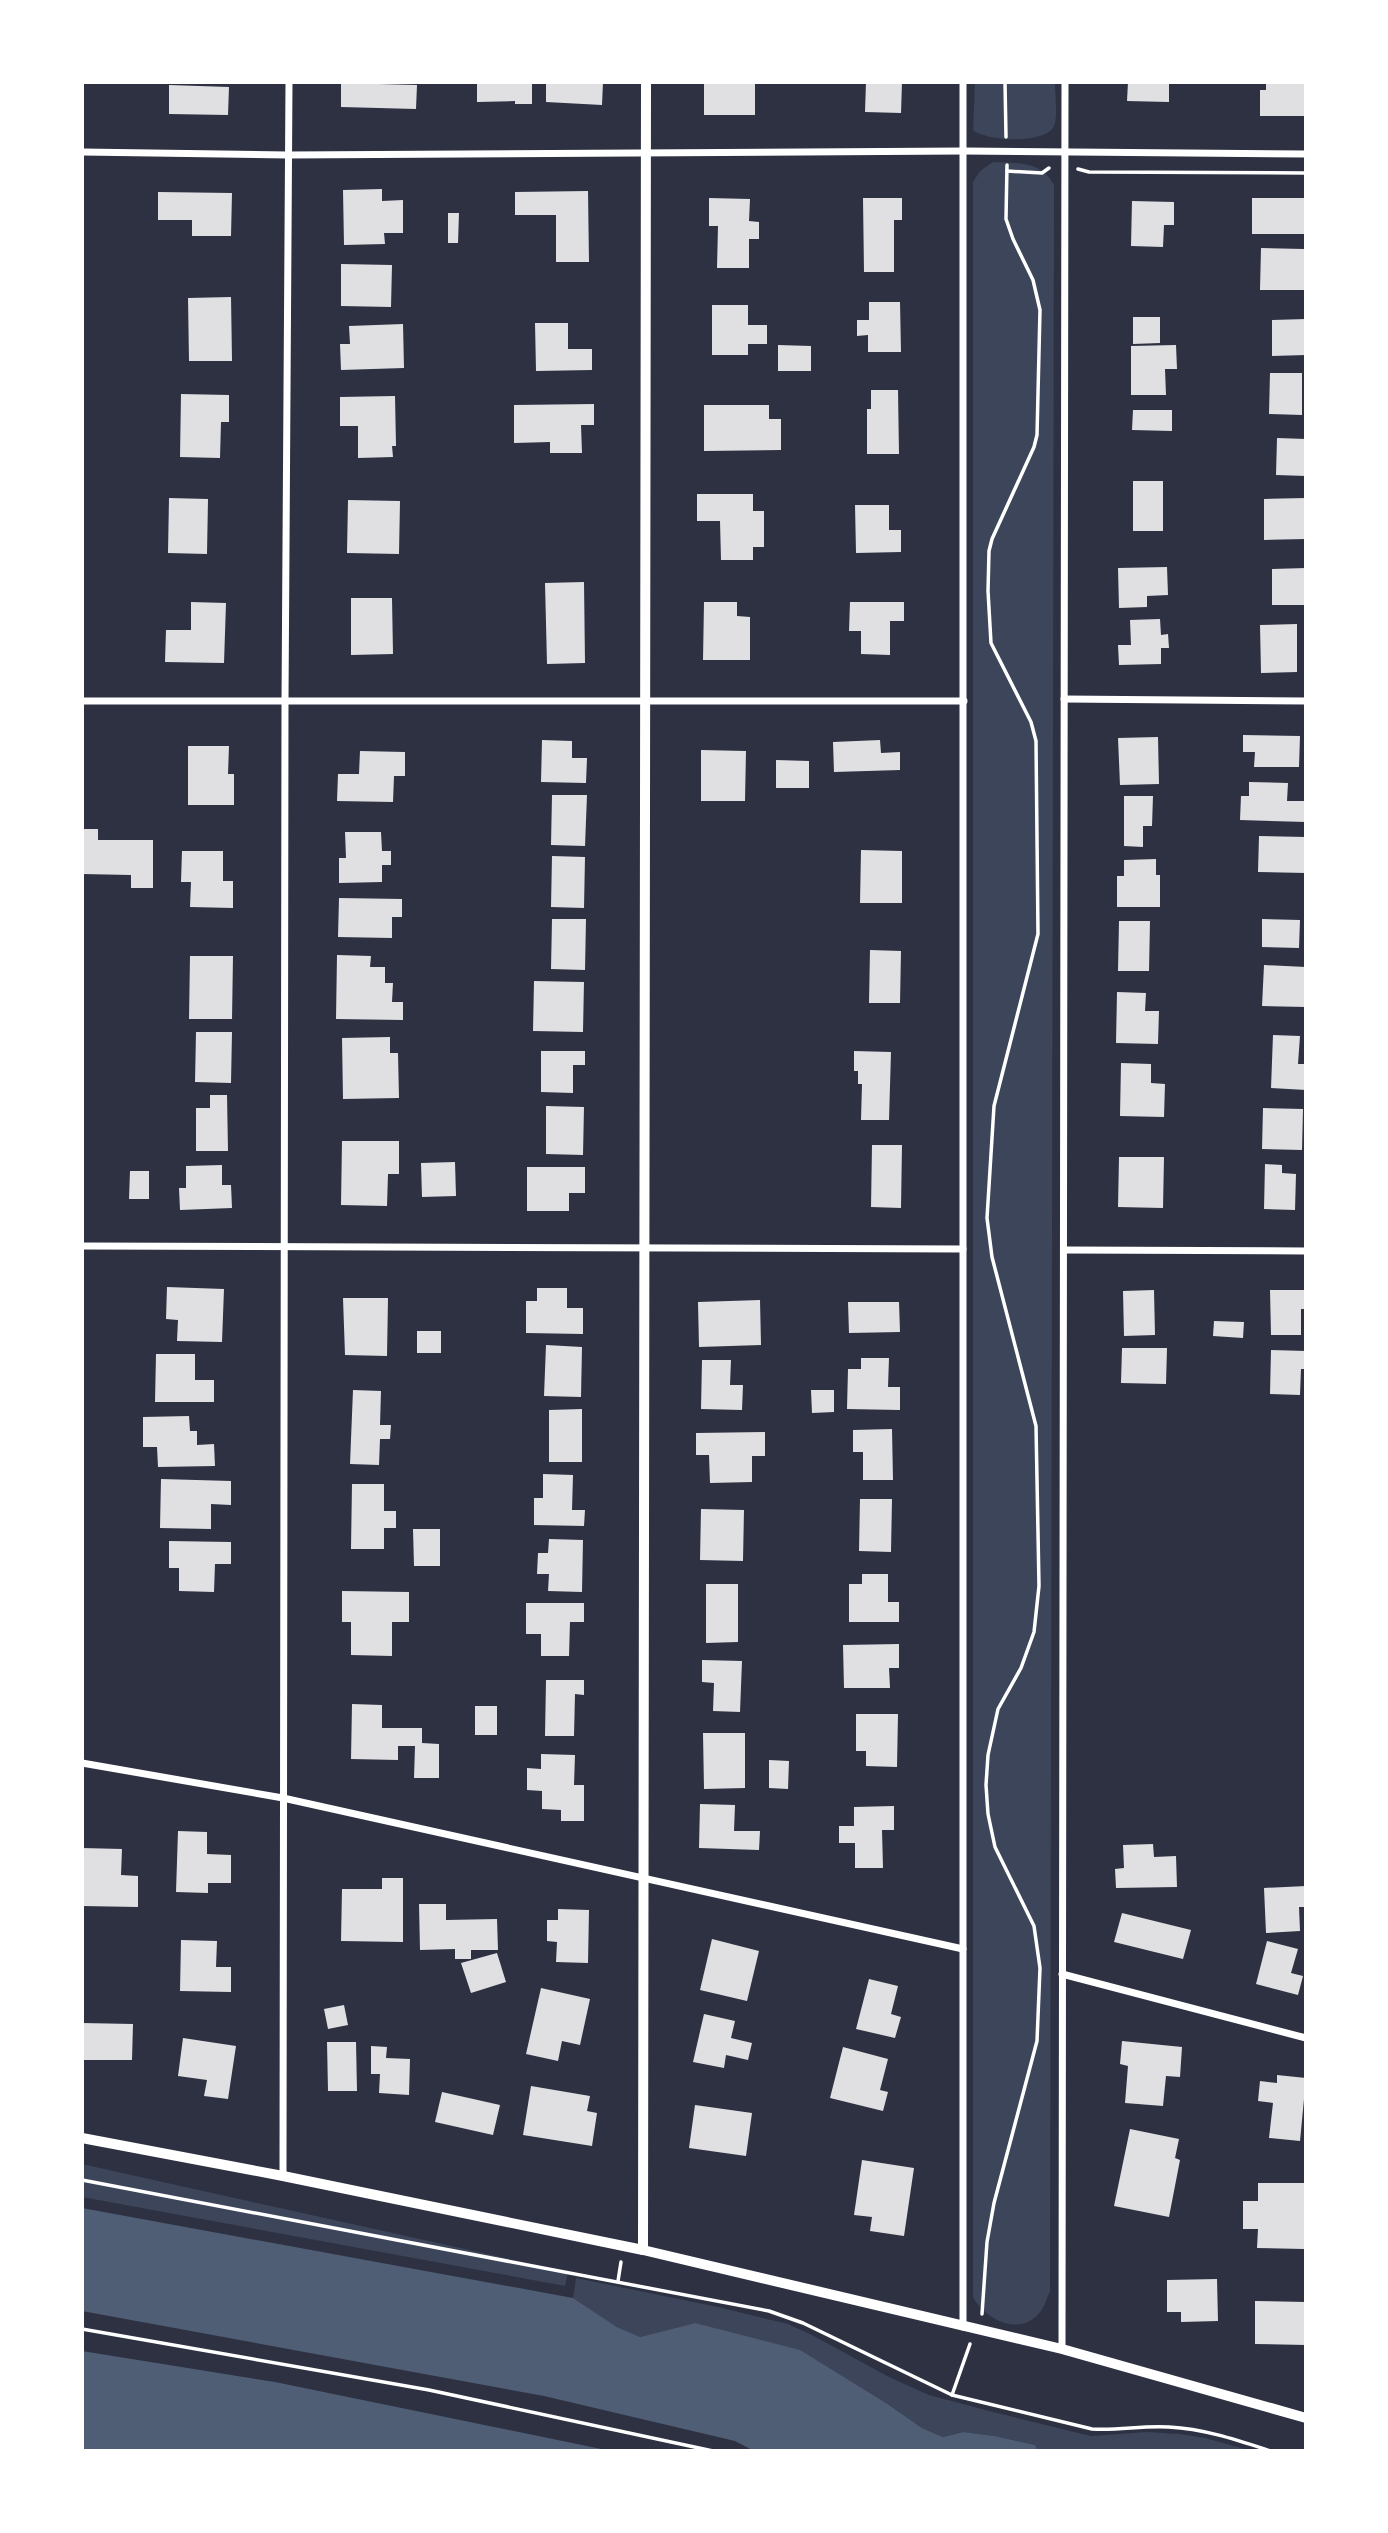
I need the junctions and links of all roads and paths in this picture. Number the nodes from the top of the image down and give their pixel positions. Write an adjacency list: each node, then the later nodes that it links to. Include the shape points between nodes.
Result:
1 (289, 82): 12 (street)
2 (646, 82): 8 (street)
3 (963, 82): 6 (street)
4 (1005, 82): 9 (path)
5 (1065, 82): 10 (street)
6 (964, 151): 8 (street); 9 (street); 19 (street)
7 (82, 152): 12 (street)
8 (645, 152): 12 (street); 21 (street)
9 (1006, 152): 10 (street); 14 (path)
10 (1064, 153): 11 (street); 13 (street)
11 (1306, 154)
12 (288, 155): 18 (street)
13 (1064, 168): 14 (path, via 1048,168 1042,173); 15 (path); 16 (street)
14 (1007, 171): 40 (path, via 1006,219 1033,279 1040,310 1037,435 992,539 988,591 991,643 1036,741 1038,934 994,1106 987,1218 992,1257 1036,1426 1039,1586 1034,1632 998,1709 986,1785 995,1847 1034,1926 1040,1968 1037,2041 994,2203 983,2312)
15 (1306, 173)
16 (1064, 699): 20 (street); 26 (street)
17 (82, 701): 18 (street)
18 (285, 701): 21 (street); 23 (street)
19 (964, 701): 21 (street); 25 (street)
20 (1306, 701)
21 (644, 702): 24 (street)
22 (82, 1246): 23 (street)
23 (284, 1247): 24 (street); 29 (street)
24 (645, 1248): 25 (street); 30 (street)
25 (963, 1249): 31 (street)
26 (1064, 1250): 27 (street); 32 (street)
27 (1306, 1251)
28 (82, 1763): 29 (street)
29 (283, 1798): 30 (street); 35 (street)
30 (643, 1877): 31 (street); 37 (street)
31 (963, 1949): 38 (street)
32 (1062, 1973): 33 (street); 41 (street)
33 (1306, 2038)
34 (82, 2138): 35 (street)
35 (282, 2176): 37 (street)
36 (82, 2180): 42 (path, via 769,2311)
37 (643, 2250): 38 (street)
38 (963, 2327): 40 (street)
39 (82, 2329): 44 (path, via 429,2390)
40 (975, 2330): 41 (street); 42 (path)
41 (1062, 2349): 43 (street)
42 (952, 2395): 45 (path, via 1092,2429 1168,2427 1213,2432)
43 (1306, 2418)
44 (713, 2451)
45 (1271, 2451)

